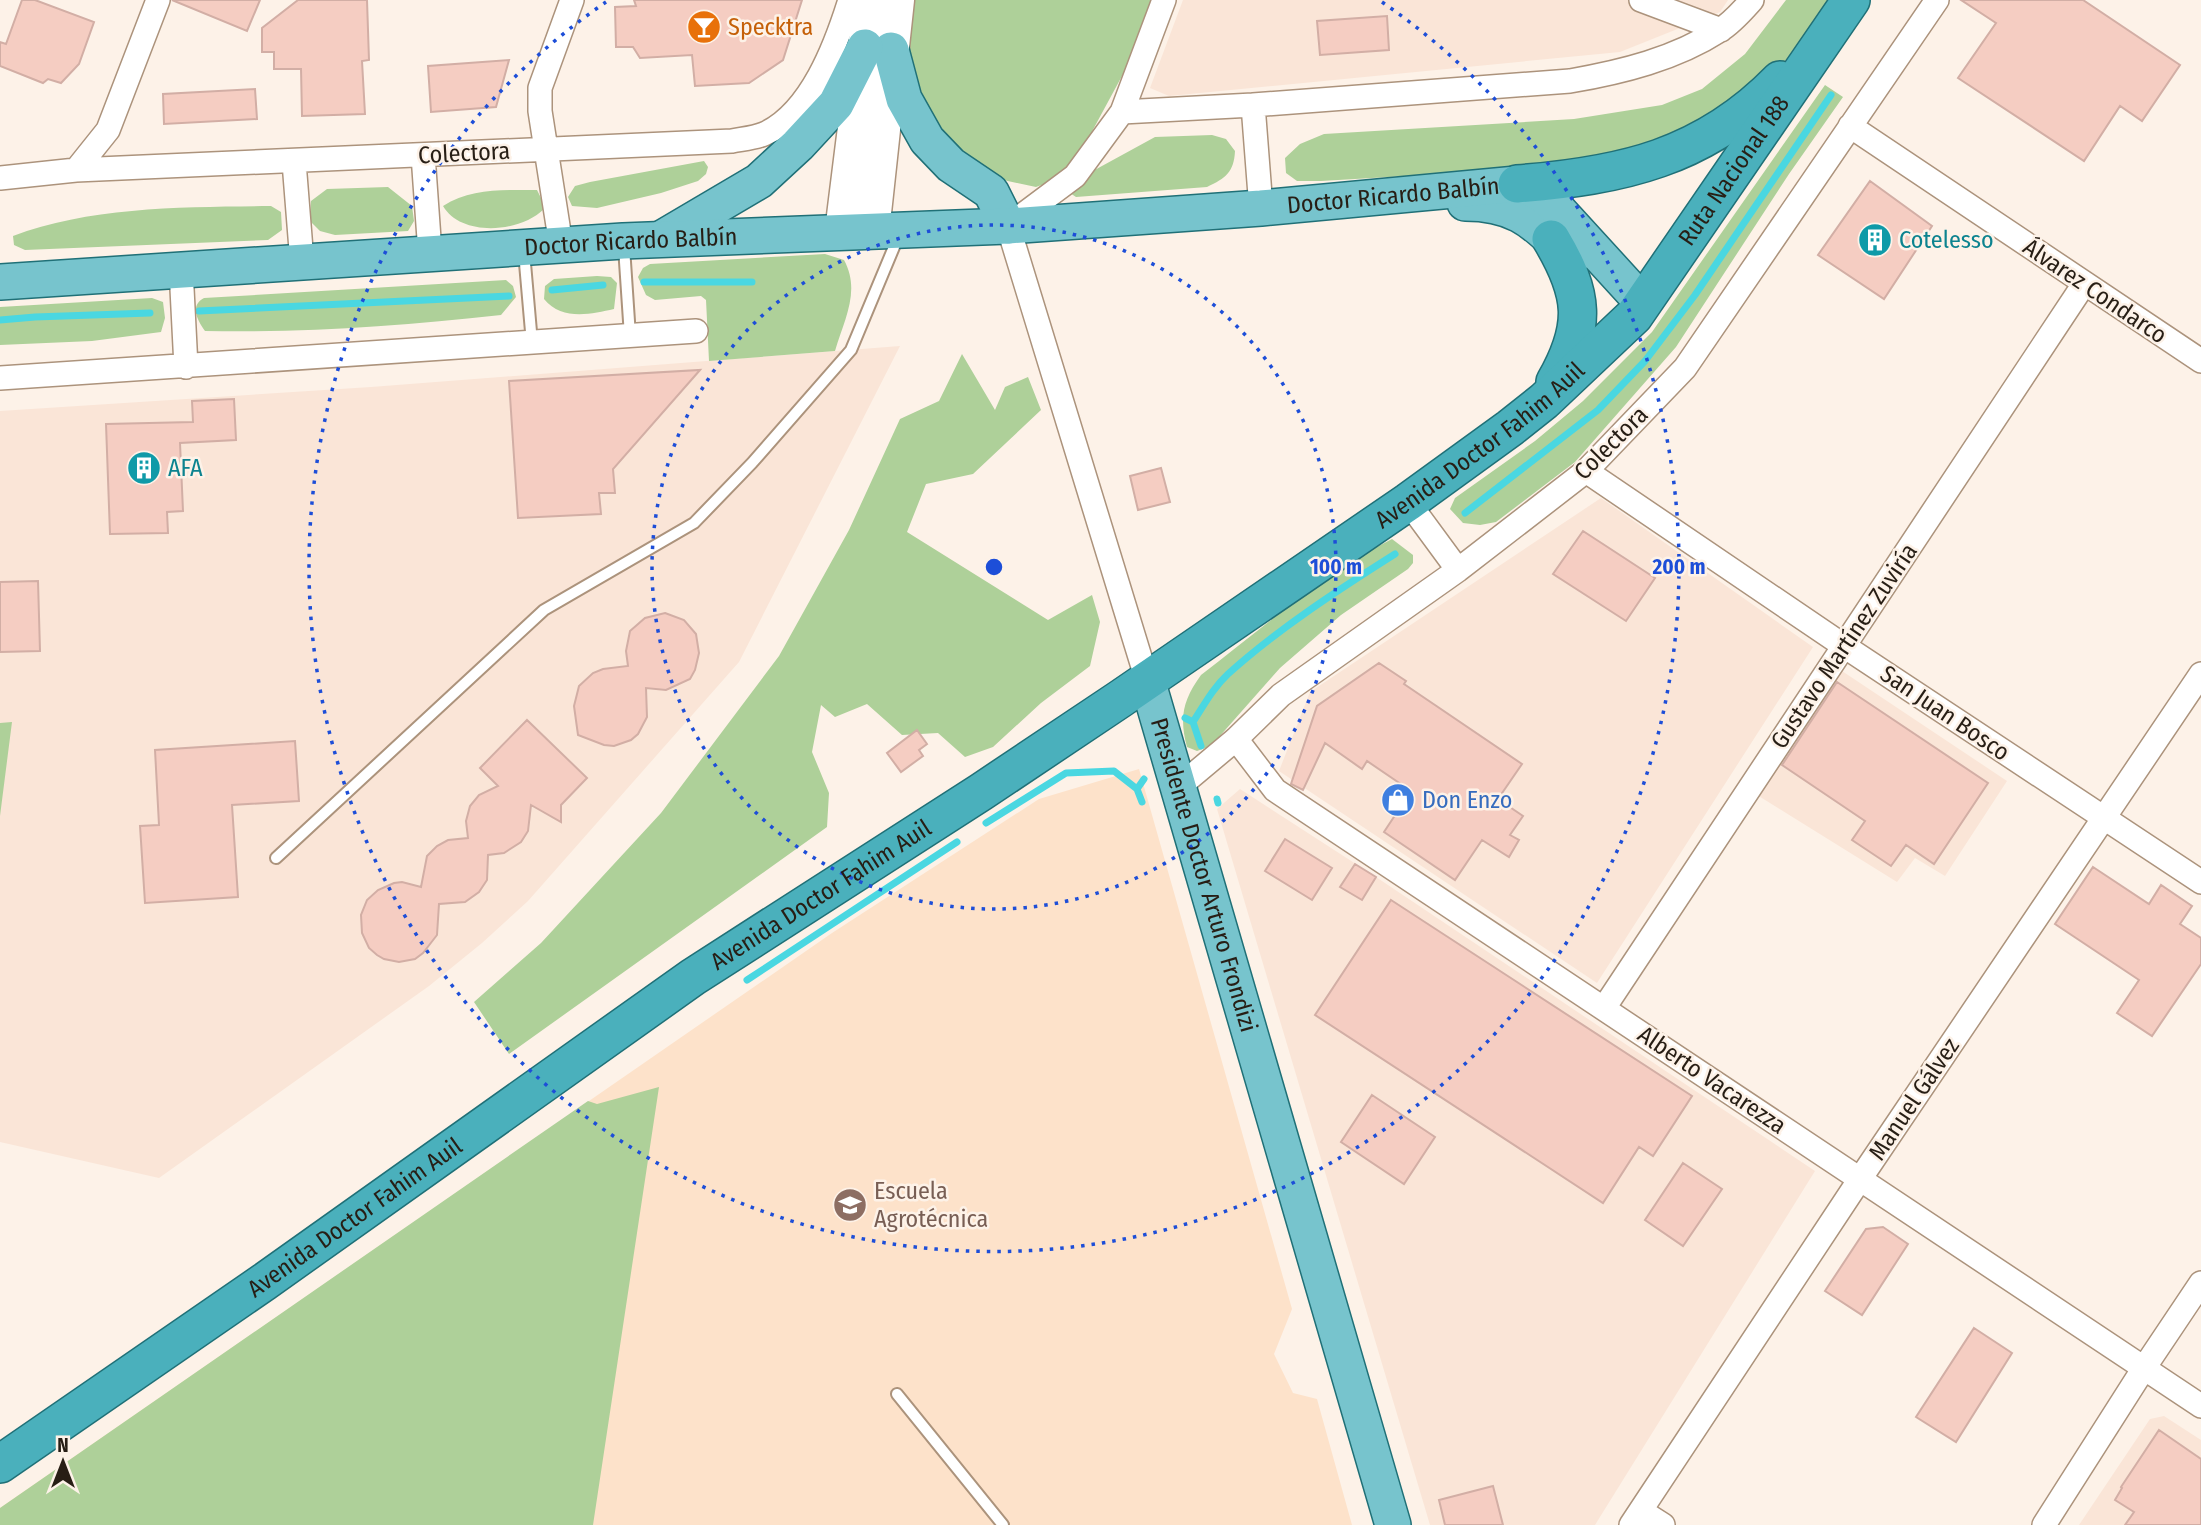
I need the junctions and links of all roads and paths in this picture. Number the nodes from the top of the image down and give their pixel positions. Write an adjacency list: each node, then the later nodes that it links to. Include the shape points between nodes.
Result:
1 (158, 0): 19 (street, via 108,130)
2 (572, 0): 16 (street, via 540,88)
3 (850, 0): 16 (street, Colectora, via 828,64 808,95 764,134 732,142)
4 (870, 0): 12 (main road)
5 (898, 0): 12 (main road)
6 (1164, 0): 14 (street)
7 (1642, 0): 11 (street)
8 (1752, 0): 11 (street)
9 (1933, 1): 15 (street, Colectora)
10 (1843, 12): 21 (highway, via 1751,108 1681,151 1606,174); 35 (highway, Ruta Nacional 188)
11 (1721, 30): 13 (street, via 1667,57 1621,72 1570,81)
12 (878, 48): 23 (main road, via 927,140 951,165 991,192); 24 (main road); 25 (main road, via 836,104 759,181)
13 (1253, 105): 14 (street); 22 (street)
14 (1122, 112): 23 (street, via 1075,176)
15 (1850, 125): 34 (street, Álvarez Condarco); 43 (street, Colectora, via 1685,368)
16 (546, 149): 17 (street, Colectora); 28 (street)
17 (423, 155): 18 (street, Colectora); 30 (street)
18 (294, 162): 19 (street, Colectora); 31 (street)
19 (76, 170): 20 (street, Colectora)
20 (0, 178)
21 (1517, 184): 22 (main road, Doctor Ricardo Balbín); 35 (main road, Doctor Ricardo Balbín, via 1548,199)
22 (1261, 208): 23 (main road, Doctor Ricardo Balbín); 26 (main road, Doctor Ricardo Balbín, via 1484,203 1518,212)
23 (1008, 226): 24 (main road, Doctor Ricardo Balbín); 48 (street, Presidente Doctor Arturo Frondizi)
24 (872, 231): 25 (main road, Doctor Ricardo Balbín); 52 (lane, via 851,349 752,463 694,523 544,610)
25 (661, 239): 27 (main road, Doctor Ricardo Balbín)
26 (1551, 239): 35 (main road, Doctor Ricardo Balbín); 42 (highway, via 1573,284 1578,328 1567,360)
27 (623, 241): 28 (main road, Doctor Ricardo Balbín); 37 (lane)
28 (561, 245): 29 (main road, Doctor Ricardo Balbín)
29 (524, 247): 30 (main road, Doctor Ricardo Balbín); 38 (lane)
30 (430, 254): 31 (main road, Doctor Ricardo Balbín)
31 (302, 262): 32 (main road, Doctor Ricardo Balbín)
32 (181, 270): 33 (main road, Doctor Ricardo Balbín); 40 (street)
33 (0, 282)
34 (2084, 284): 39 (street, Álvarez Condarco); 46 (street, Gustavo Martínez Zuviría)
35 (1639, 309): 42 (highway, Avenida Doctor Fahim Auil)
36 (696, 331): 37 (street)
37 (630, 336): 38 (street)
38 (532, 343): 40 (street)
39 (2200, 357)
40 (186, 367): 41 (street)
41 (0, 378)
42 (1544, 401): 44 (highway, Avenida Doctor Fahim Auil)
43 (1586, 471): 45 (street, Colectora); 46 (street, San Juan Bosco)
44 (1408, 502): 45 (street); 48 (highway, Avenida Doctor Fahim Auil)
45 (1458, 570): 49 (street, Colectora, via 1281,695)
46 (1844, 646): 51 (street, San Juan Bosco); 54 (street, Gustavo Martínez Zuviría)
47 (2201, 674): 51 (street, Manuel Gálvez)
48 (1147, 680): 50 (main road, Presidente Doctor Arturo Frondizi); 60 (highway, Avenida Doctor Fahim Auil, via 693,978)
49 (1236, 739): 50 (street, Colectora); 54 (street, Alberto Vacarezza, via 1275,790)
50 (1180, 786): 63 (main road, Presidente Doctor Arturo Frondizi)
51 (2105, 820): 53 (street, San Juan Bosco); 55 (street, Manuel Gálvez)
52 (276, 858)
53 (2201, 882)
54 (1604, 1008): 55 (street, Alberto Vacarezza)
55 (1860, 1179): 57 (street, Alberto Vacarezza); 61 (street, Manuel Gálvez)
56 (2201, 1283): 57 (street)
57 (2144, 1368): 59 (street, Alberto Vacarezza); 65 (street)
58 (897, 1394): 62 (lane)
59 (2201, 1406)
60 (0, 1464)
61 (1636, 1518): 64 (street)
62 (1003, 1525)
63 (1393, 1525)
64 (1664, 1525)
65 (2044, 1525)

